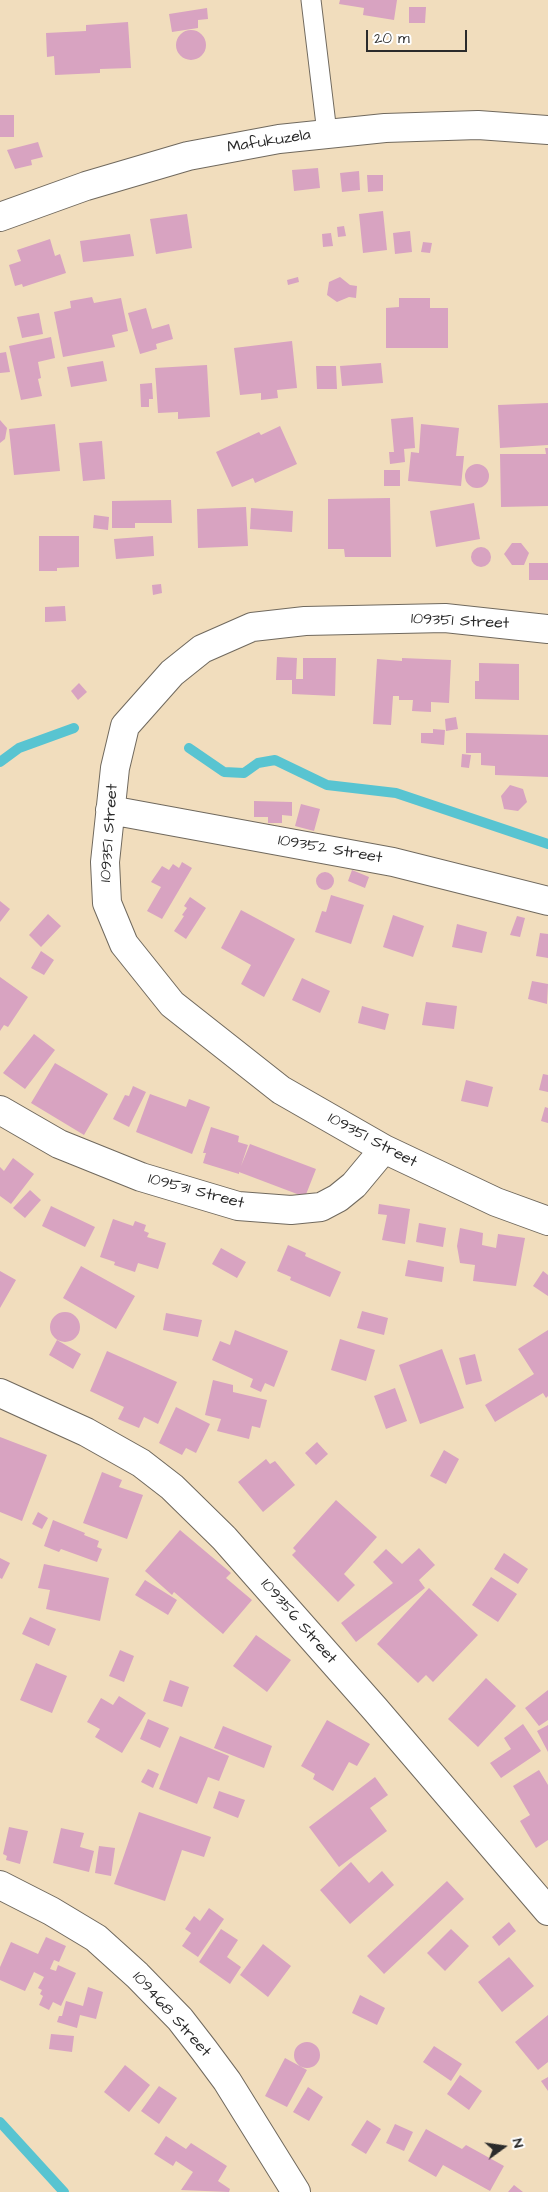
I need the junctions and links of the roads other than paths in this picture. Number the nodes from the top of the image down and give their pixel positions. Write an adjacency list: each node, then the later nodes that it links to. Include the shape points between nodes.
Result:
1 (311, 0): 3 (lane)
2 (548, 130): 3 (street, Mafukuzela, via 478,125)
3 (327, 133): 4 (street, Mafukuzela, via 188,156 86,186)
4 (0, 217)
5 (548, 629): 6 (street, 109351 Street, via 445,618 305,621 252,628 202,650 172,673 125,726)
6 (110, 810): 7 (street, 109352 Street, via 392,862); 9 (street, 109351 Street, via 105,862 107,903 124,944 172,1004 281,1090)
7 (548, 900)
8 (0, 1110): 9 (street, 109531 Street, via 59,1144 141,1177 238,1206 291,1210 321,1207 354,1185)
9 (384, 1150): 10 (street, 109351 Street, via 496,1202)
10 (548, 1221)
11 (0, 1393): 13 (street, 109356 Street, via 86,1432 141,1463 172,1487 224,1538)
12 (0, 1886): 14 (street, 109468 Street, via 96,1938 137,1975 180,2020 222,2073)
13 (548, 1911)
14 (296, 2192)

